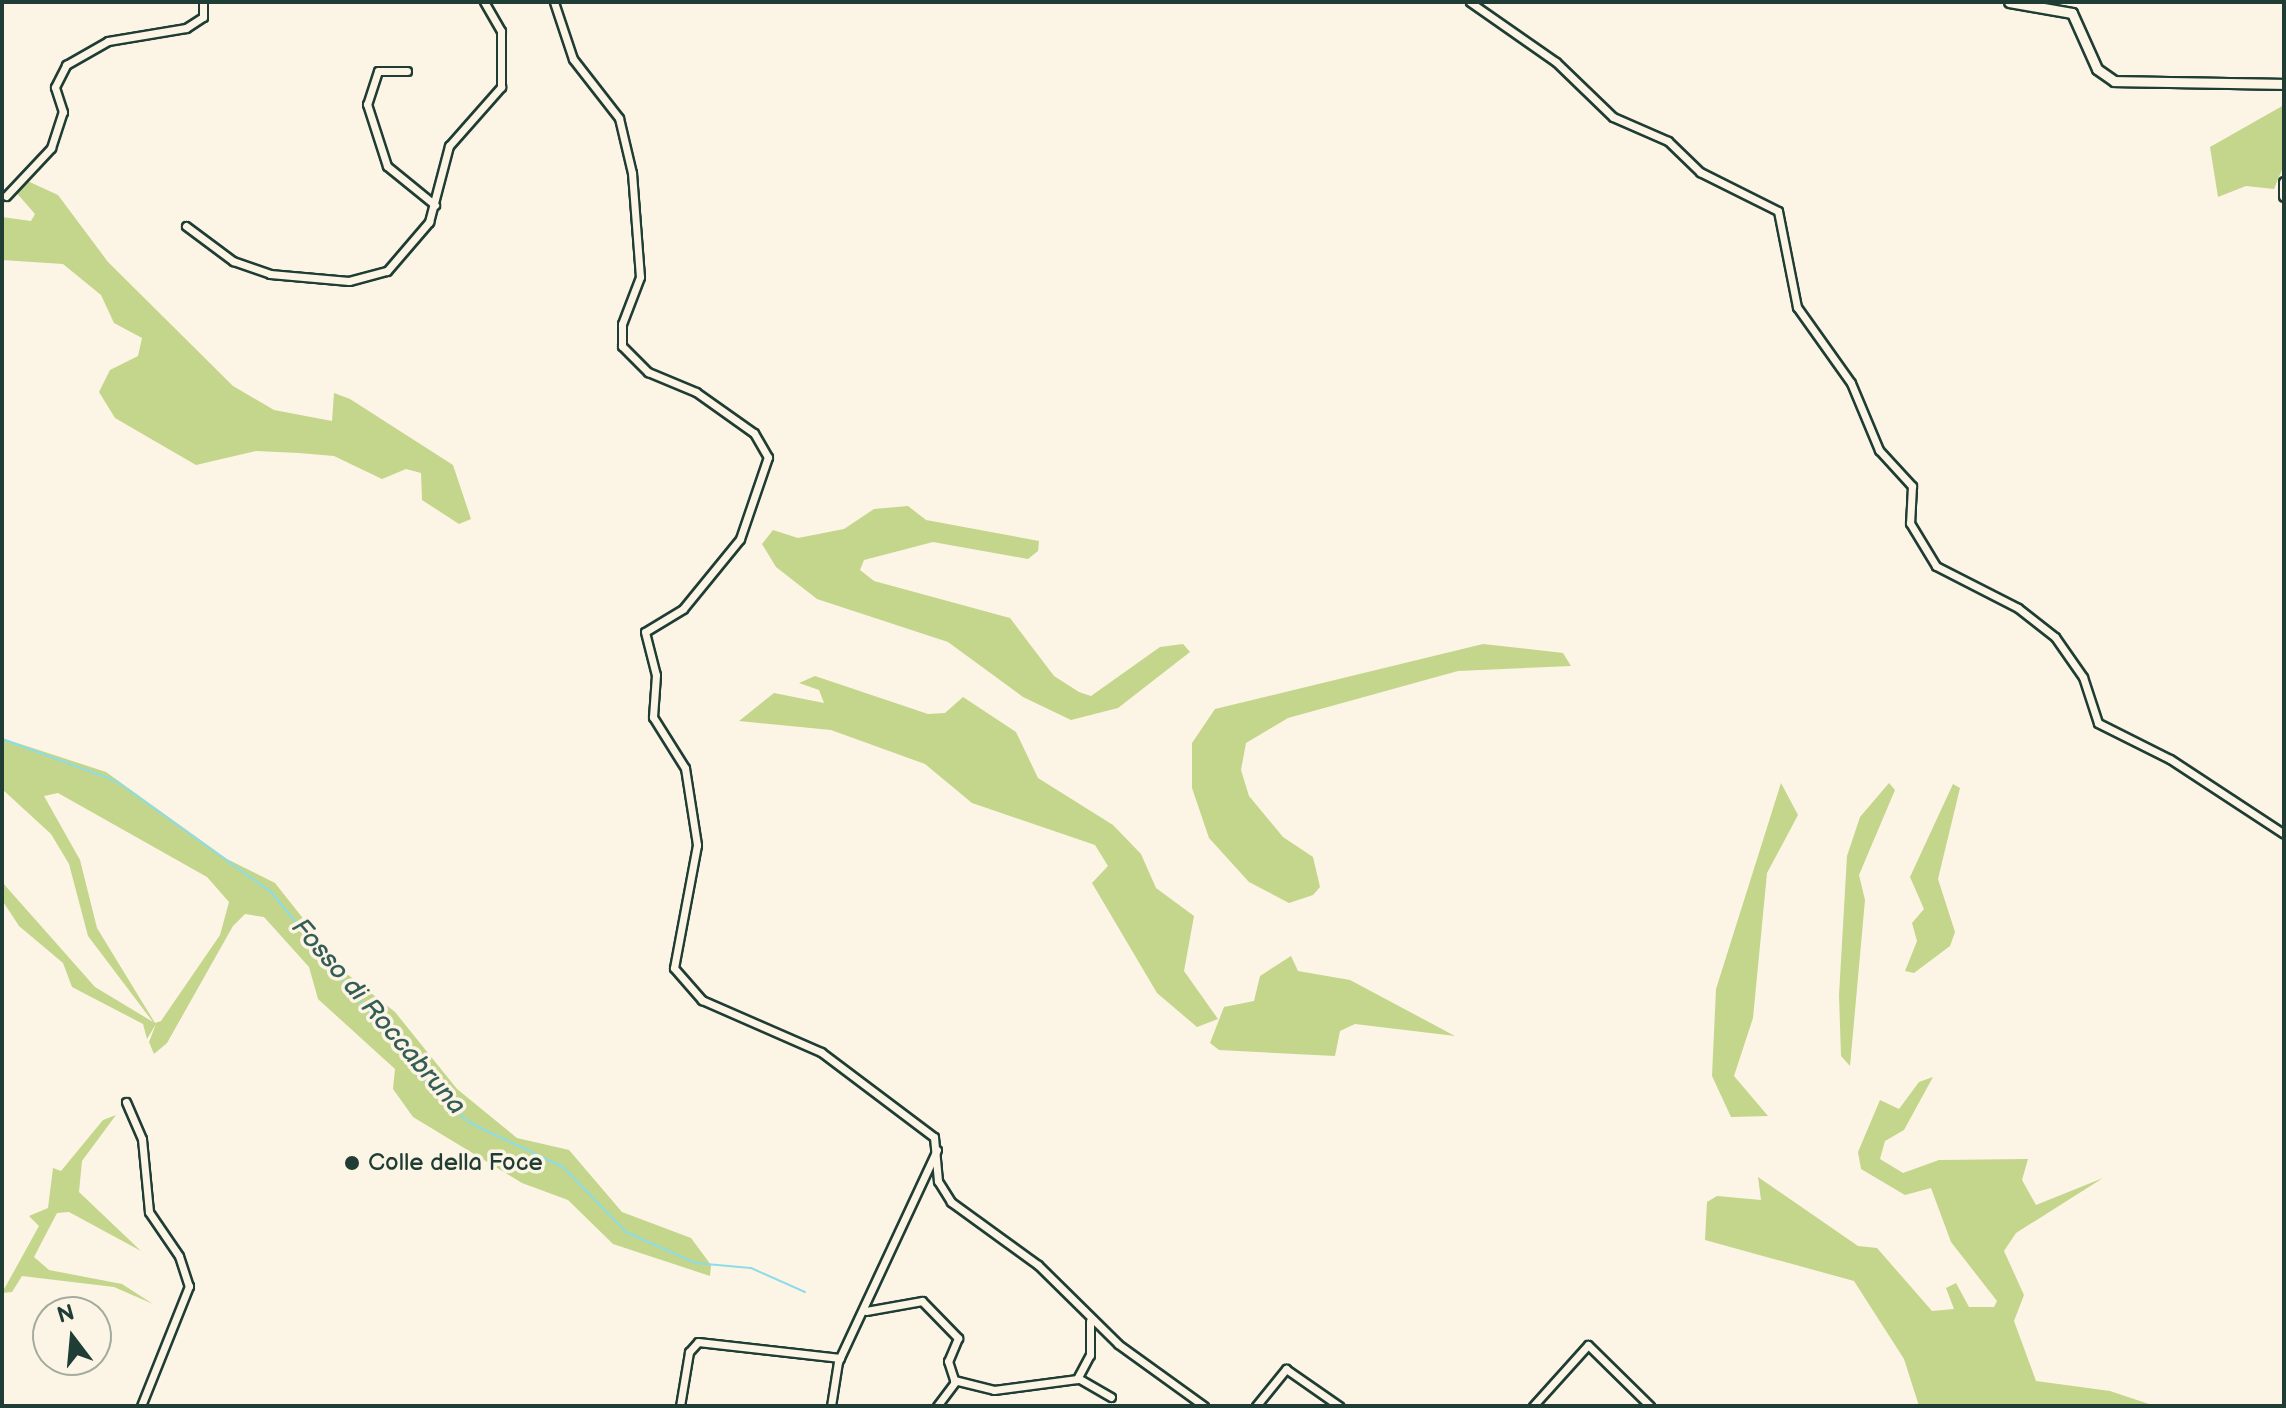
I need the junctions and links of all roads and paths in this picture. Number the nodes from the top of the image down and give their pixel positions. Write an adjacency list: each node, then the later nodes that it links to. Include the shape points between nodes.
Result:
1 (203, 2): 9 (street, via 203,17 186,28 108,41 66,65 57,77 63,112 51,148)
2 (484, 2): 11 (street, via 501,31 502,85 448,149)
3 (554, 2): 15 (street, via 574,62 619,118 629,161 640,277 622,324 622,346 648,372 700,394 756,434 768,457 755,511 734,548 685,607 645,632 656,675 653,717 685,768 697,845 672,963 702,1000 840,1063 935,1138)
4 (1470, 2): 13 (street, via 1556,62 1613,117 1668,141 1706,175 1778,211 1799,311 1851,383 1879,450 1912,486 1910,523 1936,566 2018,608 2055,637 2083,677 2098,723 2170,759)
5 (2009, 2): 7 (street, via 2072,13 2097,69 2114,81)
6 (407, 71): 11 (street, via 377,72 367,106 387,166)
7 (2284, 84)
8 (2284, 182): 10 (street)
9 (6, 196)
10 (2284, 196)
11 (435, 205): 12 (street, via 391,268 357,281 262,272 230,260)
12 (186, 226)
13 (2284, 834)
14 (126, 1102): 22 (street, via 142,1139 147,1206 179,1256 189,1290)
15 (937, 1150): 16 (street); 17 (street, via 938,1181 951,1202 1045,1271)
16 (866, 1311): 18 (street); 20 (street, via 924,1303 958,1338 948,1361)
17 (1090, 1319): 19 (street, via 1090,1355); 26 (street)
18 (840, 1358): 23 (street, via 700,1341 688,1353); 24 (street)
19 (1078, 1378): 20 (street, via 1000,1390); 21 (street)
20 (956, 1381): 25 (street)
21 (1111, 1397)
22 (141, 1406)
23 (680, 1406)
24 (831, 1406)
25 (937, 1406)
26 (1204, 1406)
27 (1256, 1406): 28 (street, via 1286,1369)
28 (1339, 1406)
29 (1533, 1406): 30 (street, via 1588,1345)
30 (1650, 1406)

